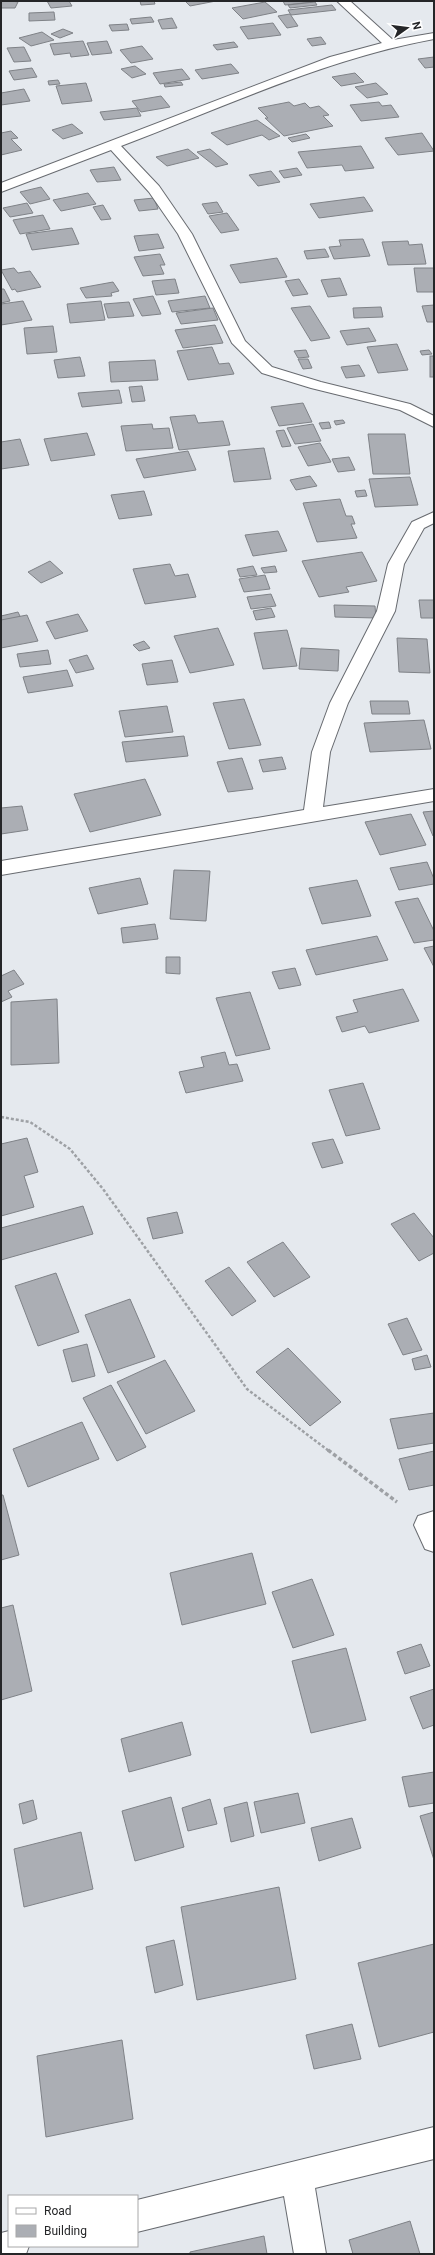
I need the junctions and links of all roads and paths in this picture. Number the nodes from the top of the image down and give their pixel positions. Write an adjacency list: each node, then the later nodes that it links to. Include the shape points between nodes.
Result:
1 (343, 1): 3 (street)
2 (434, 36): 3 (street)
3 (390, 44): 4 (street, via 334,60)
4 (113, 145): 5 (street); 6 (street, via 158,195 185,234 239,343 267,370 405,407)
5 (1, 188)
6 (434, 422)
7 (434, 517): 9 (street, via 418,524 396,564 386,611 339,703 321,752)
8 (434, 795): 9 (street)
9 (313, 815): 10 (street)
10 (1, 868)
11 (1, 1117): 12 (path, via 30,1122 70,1149 103,1189 247,1389)
12 (432, 1529)
13 (434, 2143): 14 (street)
14 (297, 2178): 15 (street); 18 (street)
15 (138, 2216)
16 (11, 2247): 17 (street)
17 (1, 2251)
18 (310, 2254)

